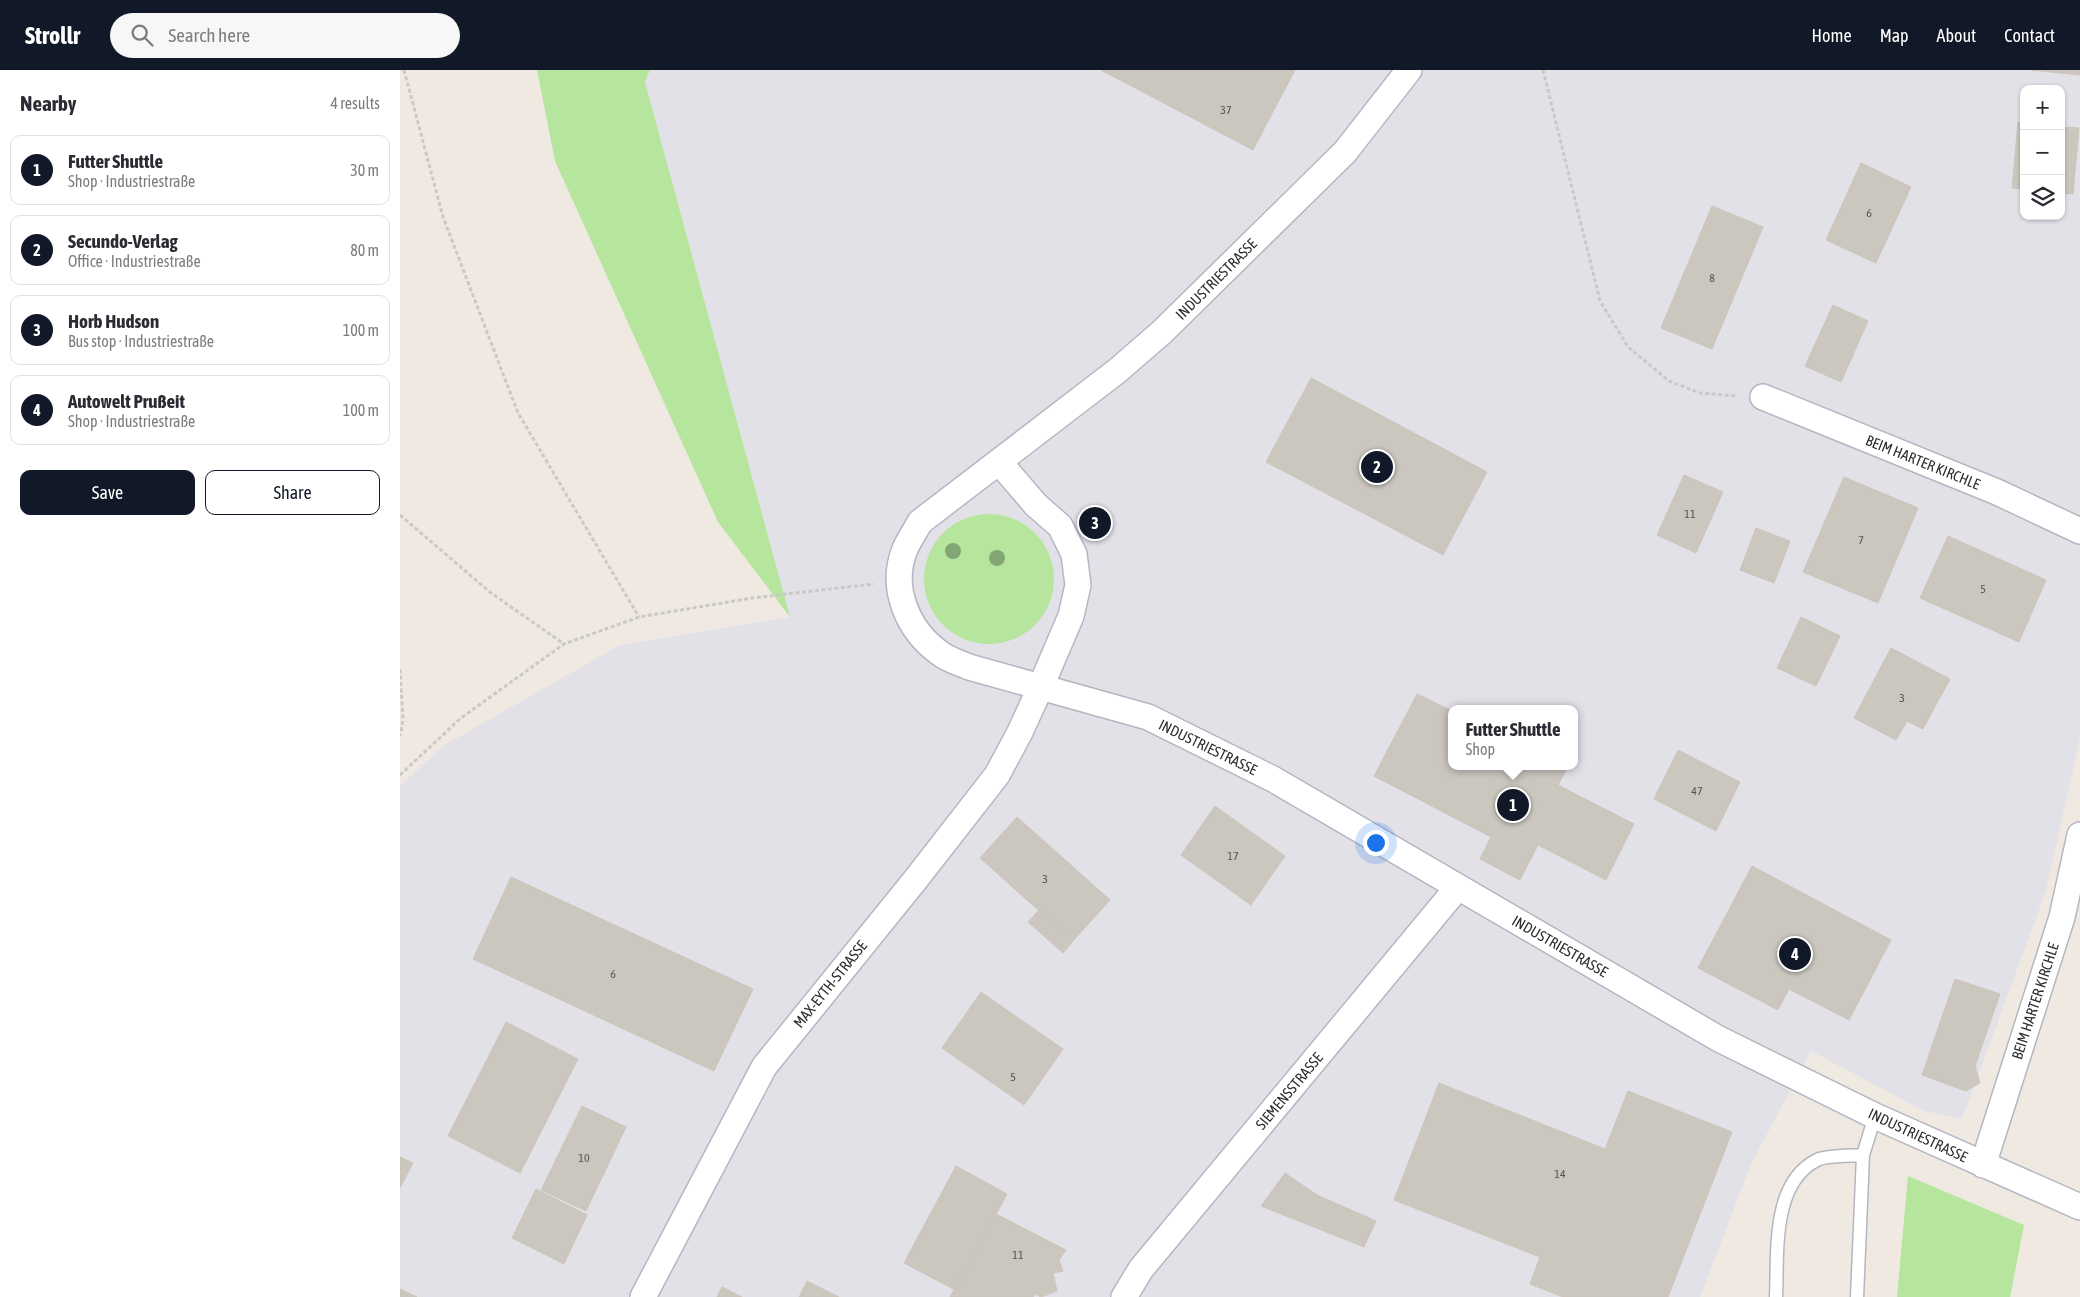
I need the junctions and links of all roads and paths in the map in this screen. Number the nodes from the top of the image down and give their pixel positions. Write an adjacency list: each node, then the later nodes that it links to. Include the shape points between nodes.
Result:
1 (404, 70): 9 (path, via 443,217 518,413)
2 (1410, 70): 5 (street, INDUSTRIESTRASSE, via 1345,152 1162,332 1117,371)
3 (1543, 70): 4 (path, via 1600,301 1628,347 1669,382 1700,393)
4 (1763, 398): 7 (street, BEIM HARTER KIRCHLE, via 1997,492)
5 (998, 462): 8 (street, INDUSTRIESTRASSE, via 920,522 905,550); 12 (street, via 1060,526 1074,554 1078,585 1071,616)
6 (400, 515): 10 (path, via 491,593)
7 (2080, 531)
8 (899, 581): 9 (path, via 752,598); 12 (street, INDUSTRIESTRASSE, via 905,610 919,636 942,655 969,667)
9 (639, 617): 10 (path)
10 (564, 644): 14 (path, via 461,718)
11 (400, 669): 13 (path, via 403,720)
12 (1042, 686): 16 (street, INDUSTRIESTRASSE, via 1148,717 1273,779); 21 (street, MAX-EYTH-STRASSE, via 997,774 764,1067)
13 (400, 736)
14 (400, 775)
15 (2080, 835): 19 (street, BEIM HARTER KIRCHLE, via 2062,917)
16 (1458, 888): 17 (street, INDUSTRIESTRASSE, via 1719,1039); 22 (street, SIEMENSSTRASSE, via 1140,1268)
17 (1875, 1116): 18 (lane); 19 (street, INDUSTRIESTRASSE)
18 (1863, 1155): 23 (lane, via 1819,1159 1802,1170 1791,1184 1784,1200 1780,1225); 24 (lane)
19 (1983, 1165): 20 (street, INDUSTRIESTRASSE)
20 (2080, 1207)
21 (642, 1297)
22 (1124, 1297)
23 (1776, 1297)
24 (1857, 1297)

